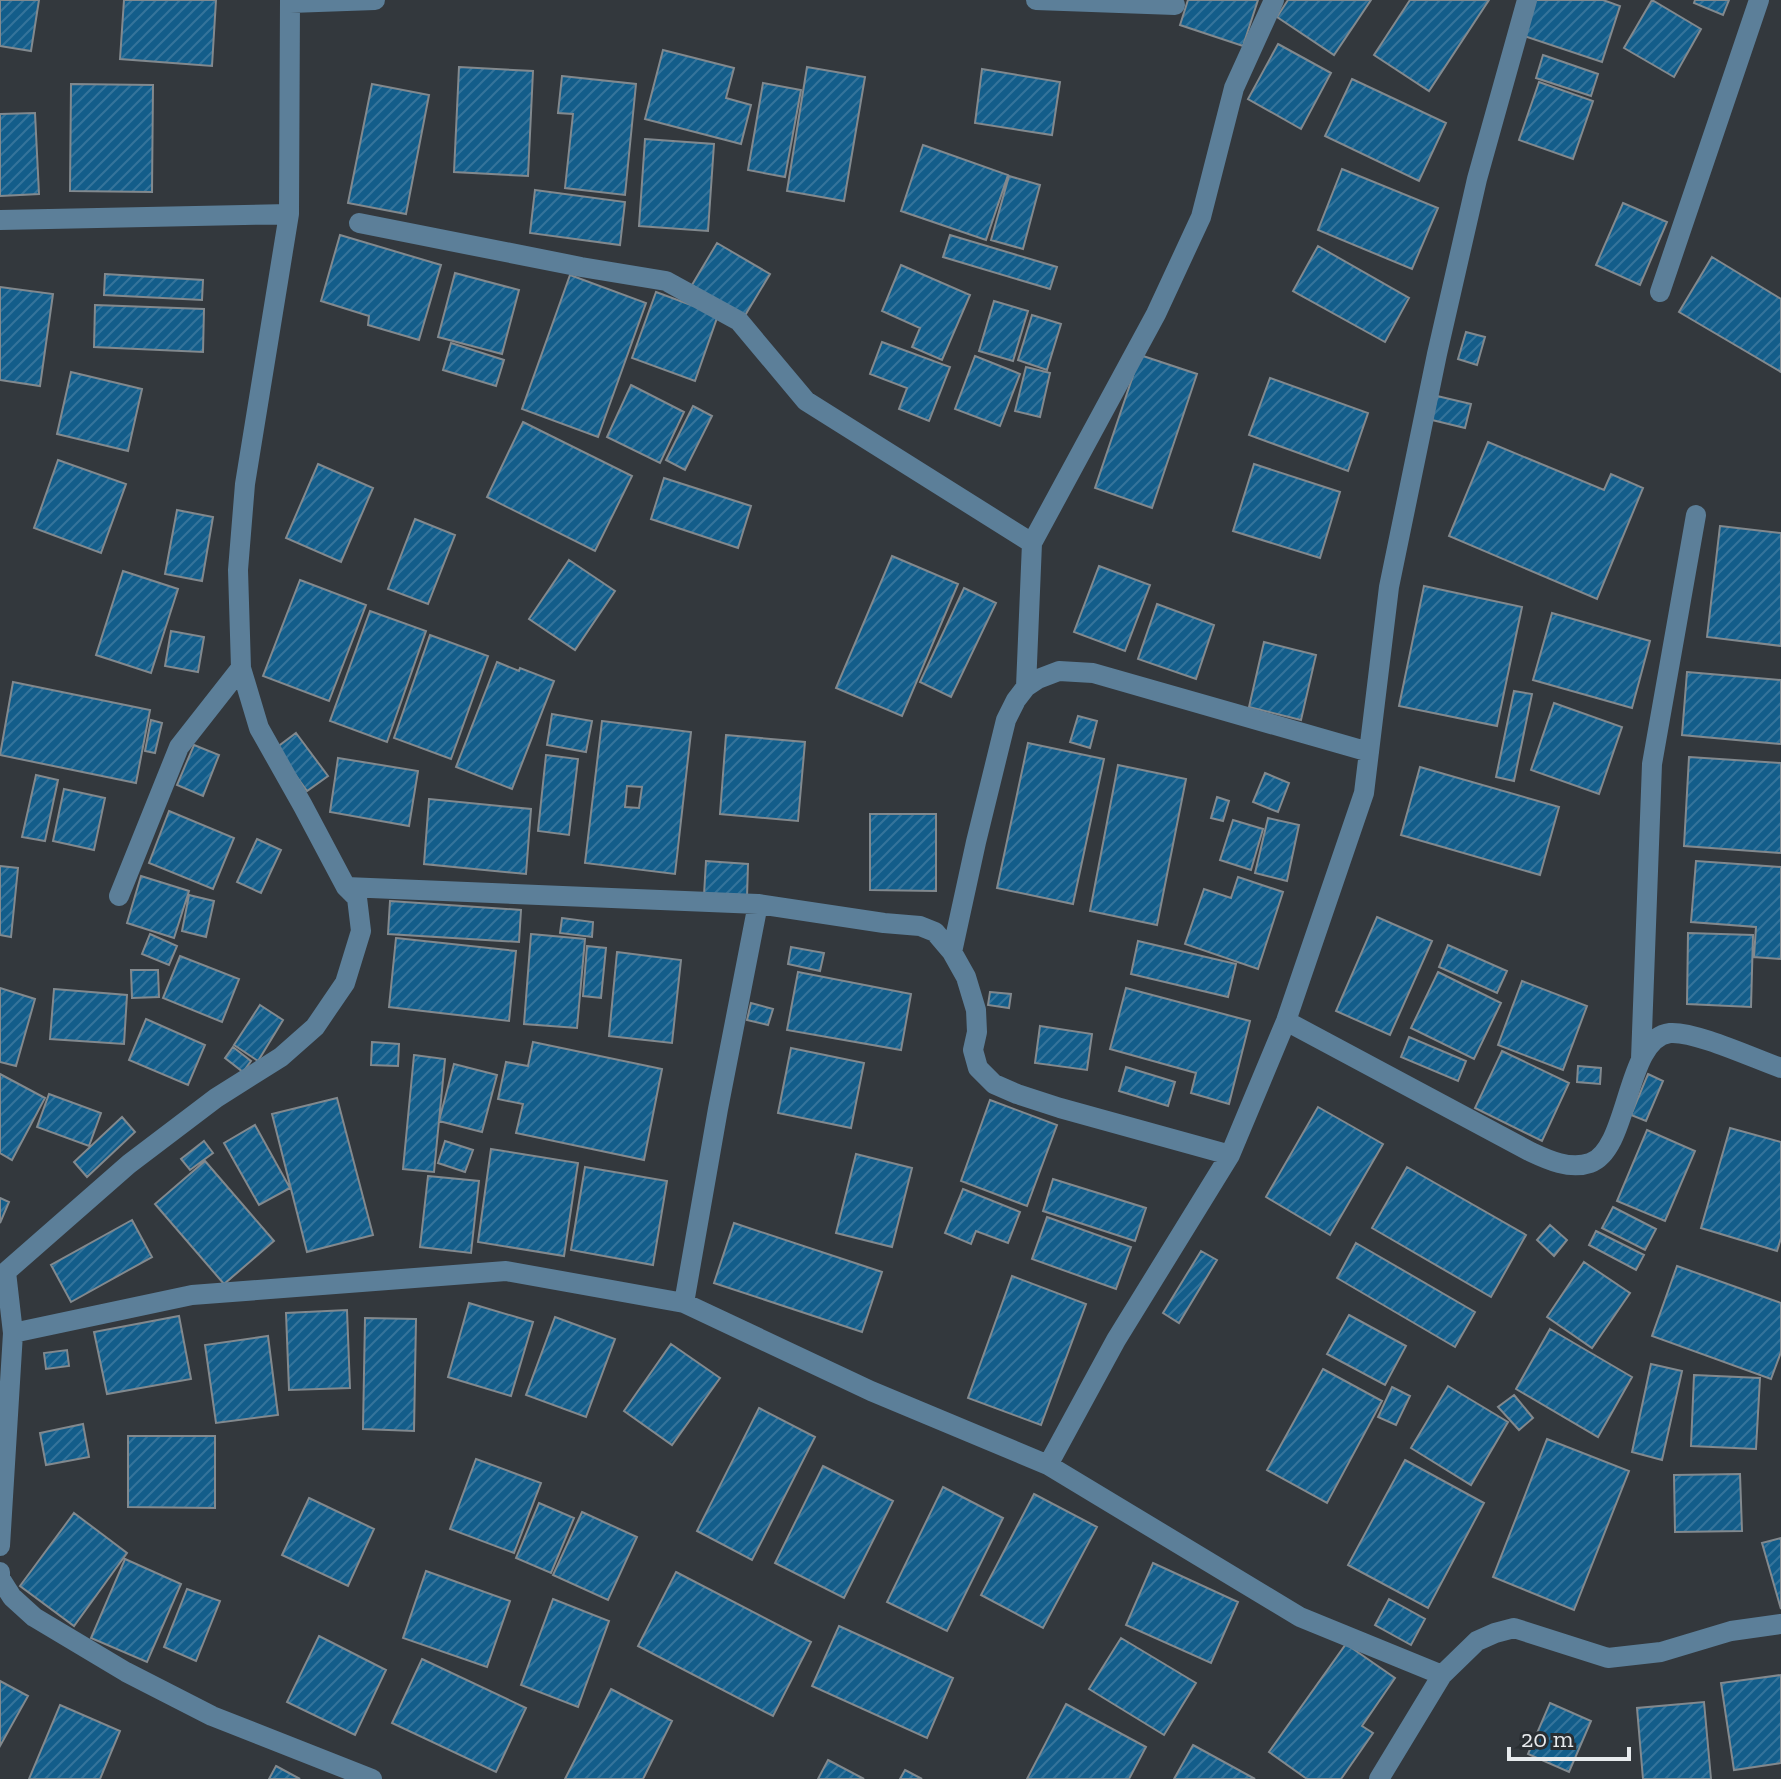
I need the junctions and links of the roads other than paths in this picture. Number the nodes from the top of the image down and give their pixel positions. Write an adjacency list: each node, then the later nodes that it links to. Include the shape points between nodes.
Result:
1 (375, 0): 6 (street)
2 (1036, 0): 7 (street)
3 (1274, 0): 13 (street, via 1234,88 1201,217 1156,314)
4 (1527, 0): 16 (street, via 1477,179 1437,354 1389,587)
5 (1759, 0): 11 (street)
6 (290, 2): 8 (street)
7 (1175, 5)
8 (289, 214): 9 (street); 14 (street, via 245,484 238,570)
9 (0, 220)
10 (359, 223): 13 (street, via 666,281 739,321 806,401)
11 (1660, 292)
12 (1696, 515): 22 (street, via 1652,764)
13 (1032, 543): 15 (street)
14 (241, 668): 17 (street, via 259,728); 18 (street, via 179,747)
15 (1026, 687): 16 (street, via 1059,671 1093,673); 20 (street, via 1006,720)
16 (1369, 752): 21 (street, via 1364,793)
17 (346, 887): 19 (street); 25 (street, via 357,898 361,931 345,983 315,1027 129,1164)
18 (119, 896)
19 (758, 904): 20 (street, via 920,926 935,932); 26 (street)
20 (952, 952): 24 (street, via 976,1010 973,1050 978,1068 994,1084)
21 (1286, 1021): 22 (street, via 1531,1152 1570,1165 1600,1157 1614,1135); 24 (street)
22 (1641, 1060): 23 (street, via 1651,1043 1667,1033 1687,1033)
23 (1781, 1068)
24 (1230, 1155): 28 (street, via 1116,1340)
25 (3, 1274): 27 (street)
26 (684, 1303): 27 (street, via 506,1271 192,1295); 28 (street, via 871,1391)
27 (13, 1333): 29 (street)
28 (1048, 1465): 32 (street, via 1300,1617)
29 (0, 1546)
30 (0, 1572): 33 (street, via 12,1597 34,1617 126,1672 212,1716)
31 (1781, 1624): 32 (street, via 1731,1631 1661,1652 1608,1658 1514,1628 1477,1641)
32 (1442, 1675): 34 (street)
33 (372, 1779)
34 (1379, 1779)

